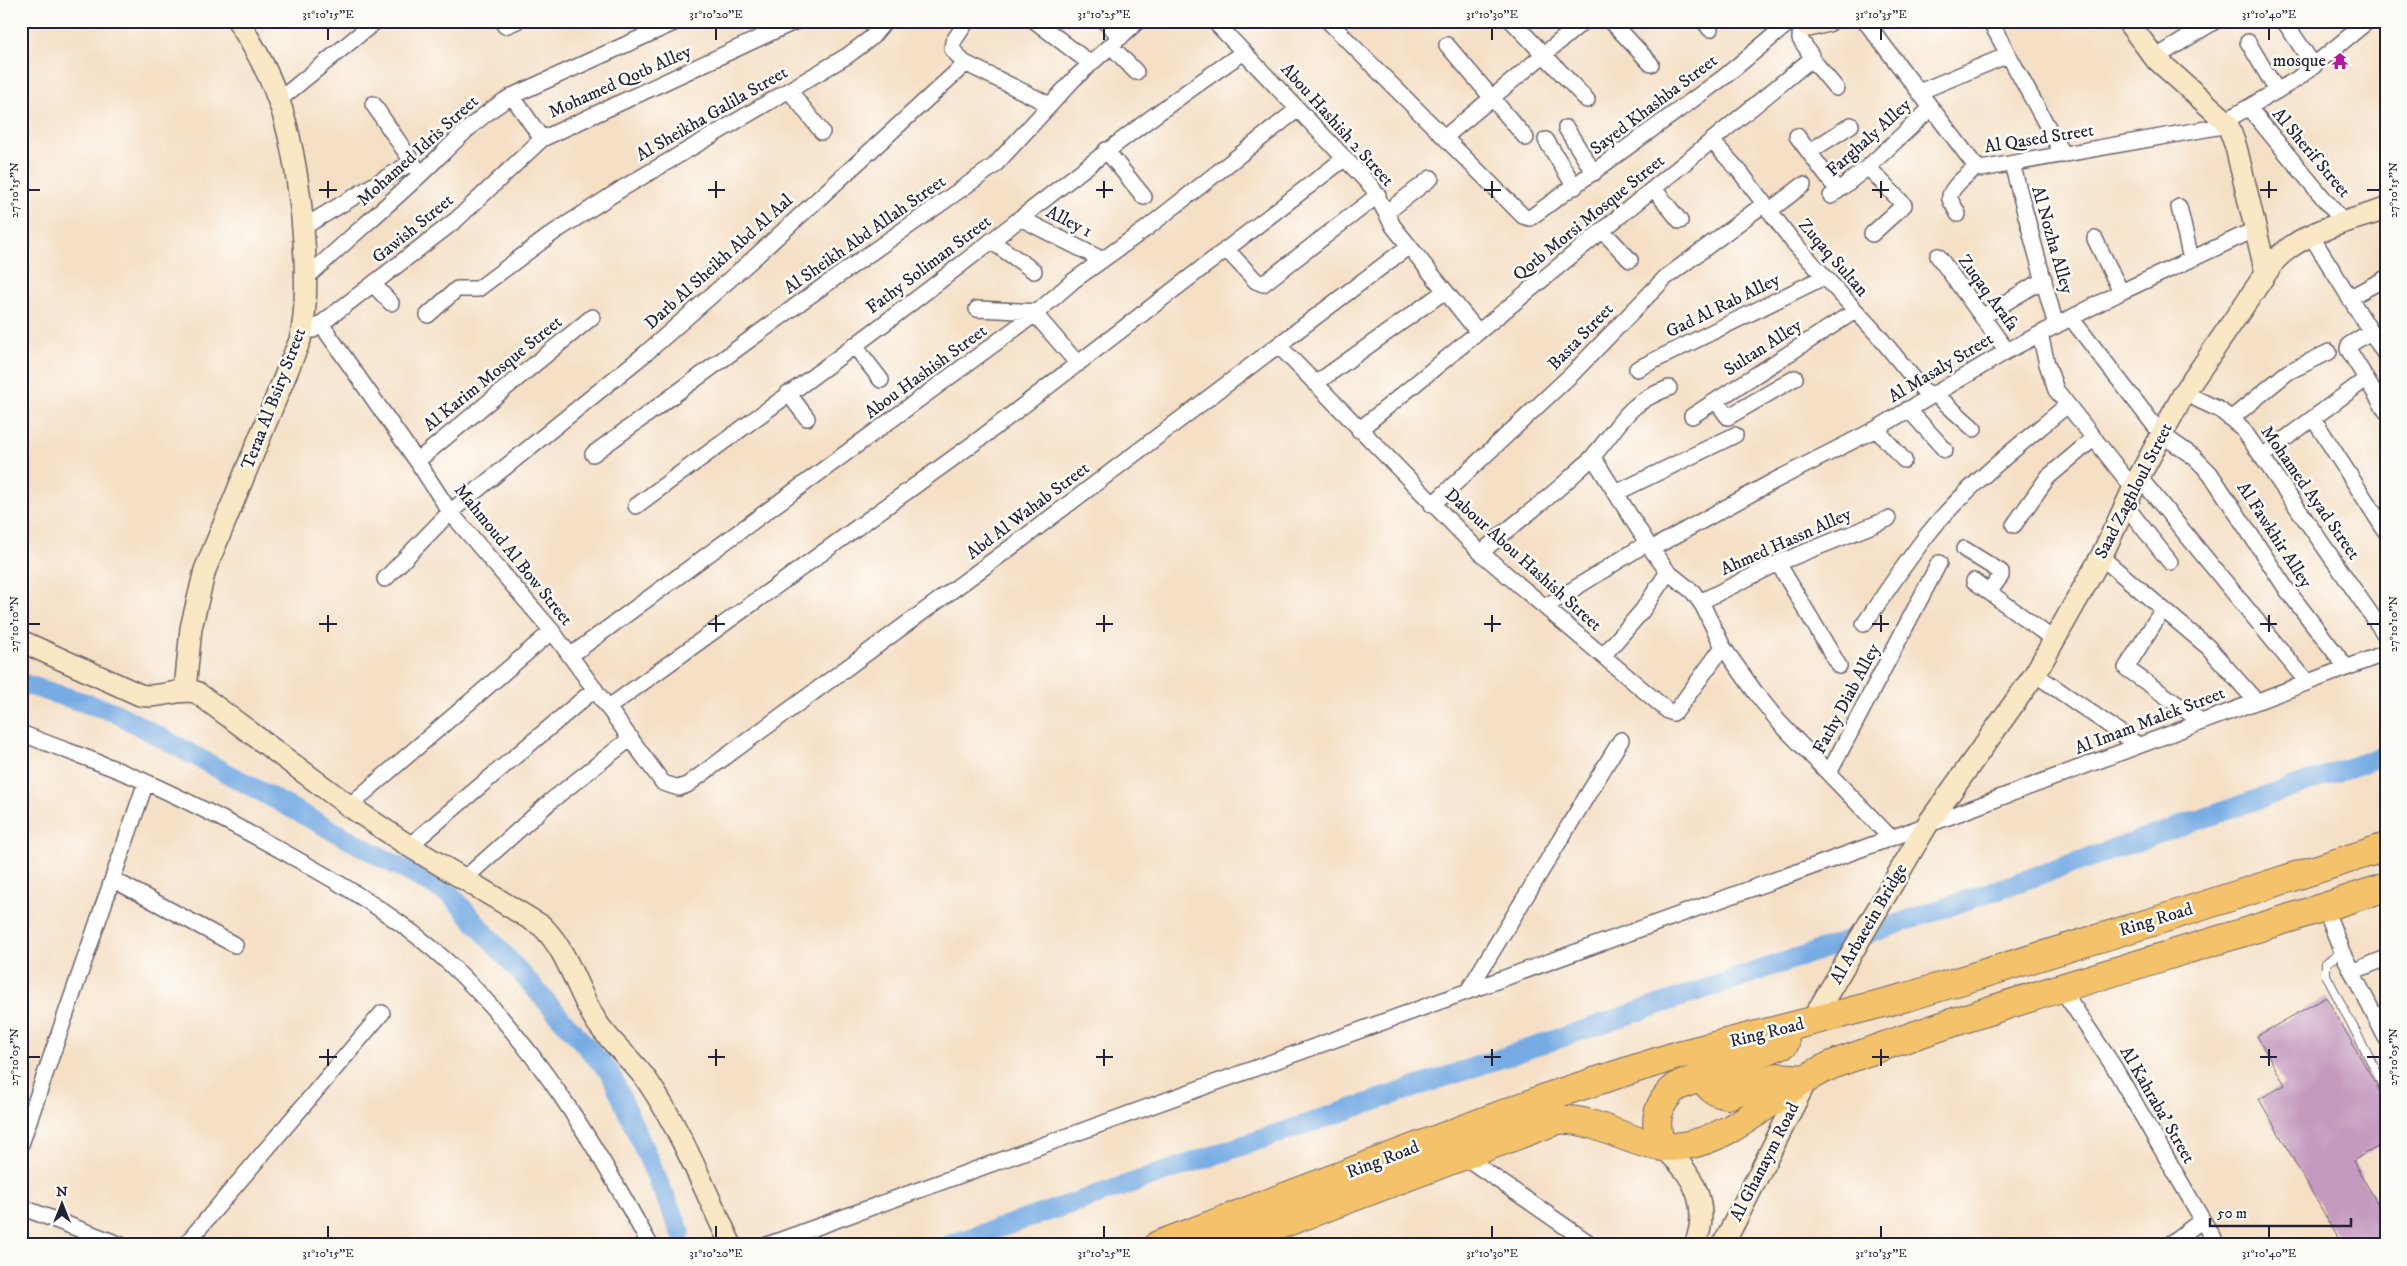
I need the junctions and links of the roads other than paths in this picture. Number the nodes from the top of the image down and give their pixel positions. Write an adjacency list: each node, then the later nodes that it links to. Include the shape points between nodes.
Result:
1 (238, 21): 42 (street, Teraa Al Bsiry Street)
2 (376, 21): 42 (street)
3 (678, 21): 40 (street, Mohamed Idris Street)
4 (796, 21): 56 (street, Mohamed Qotb Alley)
5 (885, 21): 37 (street, Al Sheikha Galila Street, via 859,48)
6 (967, 21): 31 (street, via 952,49)
7 (1035, 21): 32 (street)
8 (1104, 21): 23 (street)
9 (1138, 21): 23 (street, Al Sheikh Abd Allah Street)
10 (1214, 21): 26 (street, Abou Hashish 2 Street)
11 (1328, 21): 54 (street)
12 (1512, 21): 27 (street)
13 (1584, 21): 27 (street)
14 (1611, 21): 33 (street)
15 (1828, 21): 22 (street, via 1809,26)
16 (1865, 21): 39 (street, Al Qased Street)
17 (1990, 21): 28 (street)
18 (2127, 21): 30 (street)
19 (2215, 21): 30 (street)
20 (2284, 21): 34 (street)
21 (2368, 21): 34 (street, Al Qased Street)
22 (1798, 22): 29 (street, via 1800,39); 67 (street, Sayed Khashba Street)
23 (1116, 42): 32 (street, Al Sheikh Abd Allah Street); 35 (street)
24 (2248, 42): 38 (street)
25 (1447, 44): 41 (street)
26 (1244, 52): 48 (street, Abou Hashish 2 Street); 59 (street, Fathy Soliman Street)
27 (1545, 54): 41 (street); 43 (street)
28 (2008, 54): 39 (street); 61 (street)
29 (1811, 58): 36 (street); 58 (street, Qotb Morsi Mosque Street)
30 (2155, 58): 49 (street)
31 (965, 63): 45 (street); 158 (street, Darb Al Sheikh Abd Al Aal, via 646,353)
32 (1091, 64): 45 (street, Al Sheikh Abd Allah Street)
33 (1651, 64)
34 (2314, 66): 38 (street, Al Qased Street)
35 (1136, 72)
36 (1836, 88)
37 (790, 90): 52 (street); 109 (street, Al Sheikha Galila Street, via 552,233 478,289 457,289)
38 (2277, 91): 47 (street, Al Qased Street)
39 (1919, 92): 46 (street, Al Qased Street)
40 (512, 96): 56 (street); 66 (street, Mohamed Idris Street)
41 (1492, 98): 54 (street); 55 (street)
42 (279, 100): 82 (street, Teraa Al Bsiry Street, via 293,163)
43 (1587, 100)
44 (373, 104): 66 (street)
45 (1050, 104): 149 (street, Al Sheikh Abd Allah Street, via 994,166)
46 (1931, 108): 64 (street, Farghaly Alley); 65 (street, Al Qased Street)
47 (2249, 108): 49 (street, Al Qased Street); 81 (street, Al Sherif Street)
48 (1298, 109): 62 (street, Abou Hashish 2 Street); 92 (street, Abou Hashish Street, via 1147,228)
49 (2226, 123): 61 (street, Al Qased Street); 84 (street, via 2236,147)
50 (1851, 125): 60 (street)
51 (1566, 128): 67 (street)
52 (822, 132)
53 (1797, 136): 60 (street)
54 (1445, 137): 70 (street, Sayed Khashba Street, via 1523,216 1530,218 1536,215)
55 (1526, 138)
56 (542, 139): 101 (street, Gawish Street, via 456,220)
57 (1546, 140): 70 (street)
58 (1712, 141): 71 (street, Qotb Morsi Mosque Street); 75 (street, Zuqaq Sultan)
59 (1106, 150): 73 (street); 79 (street, Fathy Soliman Street)
60 (1809, 152): 64 (street, Farghaly Alley, via 1834,194)
61 (2063, 155): 63 (street, Al Qased Street)
62 (1345, 158): 72 (street, Abou Hashish 2 Street); 90 (street)
63 (2012, 164): 65 (street, Al Qased Street, via 1984,169); 100 (street, Al Nozha Alley)
64 (1868, 167): 85 (street, via 1904,205)
65 (1977, 167): 78 (street, via 1950,194)
66 (416, 168): 82 (street); 98 (street, Mohamed Idris Street)
67 (1594, 173): 70 (street, Sayed Khashba Street)
68 (1431, 178): 77 (street)
69 (1803, 185): 75 (street, Basta Street)
70 (1575, 187)
71 (1654, 190): 80 (street); 83 (street, Qotb Morsi Mosque Street)
72 (1378, 195): 77 (street, Abou Hashish 2 Street); 90 (street, via 1263,284 1256,281)
73 (1144, 197)
74 (2179, 207): 94 (street)
75 (1767, 208): 97 (street, Zuqaq Sultan); 156 (street, Basta Street, via 1665,278 1572,374)
76 (2386, 209): 81 (street, Saad Zaghloul Street)
77 (1387, 212): 89 (street, Abou Hashish 2 Street, via 1393,226)
78 (1958, 214)
79 (1020, 218): 88 (street, Fathy Soliman Street); 92 (street, Alley 1)
80 (1680, 221)
81 (2344, 223): 86 (street, Saad Zaghloul Street)
82 (302, 228): 98 (street, Teraa Al Bsiry Street)
83 (1602, 230): 93 (street); 115 (street, Qotb Morsi Mosque Street)
84 (2256, 230): 94 (street, Al Masaly Street); 96 (street)
85 (1872, 234)
86 (2310, 234): 96 (street, Saad Zaghloul Street, via 2283,252); 104 (street)
87 (2095, 239): 103 (street)
88 (992, 241): 95 (street); 119 (street, Fathy Soliman Street)
89 (1409, 246): 102 (street, Abou Hashish 2 Street); 120 (street, Abd Al Wahab Street)
90 (1226, 249): 124 (street)
91 (1938, 256): 111 (street, Zuqaq Arafa)
92 (1101, 260): 108 (street, Abou Hashish Street)
93 (1630, 260)
94 (2191, 260): 103 (street, Al Masaly Street)
95 (1034, 271)
96 (2266, 273): 132 (street, Saad Zaghloul Street)
97 (1824, 277): 107 (street, Zuqaq Sultan); 125 (street, Gad Al Rab Alley)
98 (305, 278): 118 (street, Teraa Al Bsiry Street, via 306,309)
99 (2386, 278): 104 (street)
100 (2044, 280): 111 (street); 114 (street, Al Nozha Alley)
101 (373, 284): 105 (street); 113 (street, Gawish Street)
102 (1445, 291): 115 (street, Abou Hashish 2 Street); 129 (street)
103 (2121, 292): 112 (street, Al Masaly Street)
104 (2349, 298): 116 (street)
105 (391, 303)
106 (977, 309): 108 (street)
107 (1855, 311): 133 (street, Zuqaq Sultan); 134 (street, Sultan Alley)
108 (1036, 313): 124 (street); 183 (street, Abou Hashish Street)
109 (428, 315)
110 (592, 317): 153 (street, Al Karim Mosque Street)
111 (1982, 317): 121 (street, Zuqaq Arafa)
112 (2070, 318): 114 (street, Al Masaly Street); 145 (street, Al Fawkhir Alley)
113 (321, 324): 118 (street, Gawish Street); 153 (street, Mahmoud Al Bow Street)
114 (2056, 326): 117 (street, Al Masaly Street)
115 (1478, 332): 144 (street, Qotb Morsi Mosque Street)
116 (2370, 332): 123 (street); 127 (street, via 2348,347)
117 (2040, 334): 121 (street, Al Masaly Street); 135 (street, via 2050,378)
118 (300, 340): 190 (street, Teraa Al Bsiry Street, via 205,570 191,628)
119 (854, 345): 128 (street); 131 (street, Fathy Soliman Street)
120 (1278, 345): 129 (street, Dabour Abou Hashish Street); 200 (street, Abd Al Wahab Street, via 1021,540 688,785 679,788)
121 (2007, 351): 133 (street, Al Masaly Street)
122 (2329, 352): 140 (street, via 2288,372)
123 (2386, 356)
124 (1078, 364): 192 (street)
125 (1637, 369)
126 (1795, 378): 134 (street, via 1728,417)
127 (2366, 379): 137 (street); 141 (street)
128 (881, 380)
129 (1315, 384): 144 (street, Dabour Abou Hashish Street)
130 (1669, 388): 151 (street, via 1650,395 1627,411)
131 (788, 394): 139 (street); 157 (street, Fathy Soliman Street)
132 (2184, 394): 140 (street, Mohamed Ayad Street); 145 (street, Saad Zaghloul Street)
133 (1932, 395): 136 (street, Al Masaly Street); 143 (street, Zuqaq Sultan)
134 (1716, 401): 138 (street, Sultan Alley)
135 (2066, 406): 147 (street); 176 (street, via 1955,504 1929,533)
136 (1908, 409): 142 (street, Al Masaly Street); 148 (street)
137 (2386, 411)
138 (1692, 416)
139 (807, 418)
140 (2232, 418): 150 (street, Mohamed Ayad Street)
141 (2313, 418): 150 (street); 161 (street)
142 (1876, 429): 152 (street); 162 (street, Al Masaly Street)
143 (1974, 429)
144 (1360, 430): 156 (street, Dabour Abou Hashish Street)
145 (2161, 434): 154 (street, Saad Zaghloul Street); 186 (street, Al Fawkhir Alley, via 2210,472 2287,590)
146 (1735, 435): 155 (street)
147 (2094, 439): 154 (street); 160 (street, via 2048,477)
148 (1944, 450)
149 (593, 454)
150 (2262, 456): 178 (street, Mohamed Ayad Street)
151 (1593, 457): 155 (street); 164 (street, via 1546,501)
152 (1904, 460)
153 (417, 461): 158 (street, Mahmoud Al Bow Street)
154 (2132, 490): 165 (street, Saad Zaghloul Street); 166 (street); 188 (street)
155 (1616, 493): 162 (street)
156 (1432, 505): 164 (street, Dabour Abou Hashish Street)
157 (636, 506)
158 (450, 512): 170 (street, Darb Al Sheikh Abd Al Aal); 177 (street, Mahmoud Al Bow Street)
159 (1888, 519): 167 (street, Ahmed Hassn Alley)
160 (2014, 525)
161 (2386, 532)
162 (1649, 546): 169 (street); 174 (street, Al Masaly Street)
163 (1964, 549): 172 (street, via 2001,572)
164 (1481, 553): 174 (street, Dabour Abou Hashish Street)
165 (2101, 558): 175 (street); 179 (street, Saad Zaghloul Street)
166 (2170, 562)
167 (1778, 563): 173 (street, Ahmed Hassn Alley); 185 (street)
168 (1939, 563): 198 (street, Fathy Diab Alley)
169 (1668, 572): 173 (street); 184 (street, via 1642,611)
170 (385, 579)
171 (1974, 581): 172 (street)
172 (1989, 592): 179 (street)
173 (1700, 602): 181 (street)
174 (1545, 608): 184 (street, Dabour Abou Hashish Street)
175 (2163, 609): 191 (street, via 2208,648); 193 (street, via 2126,668)
176 (1864, 624)
177 (552, 631): 183 (street, Mahmoud Al Bow Street); 201 (street)
178 (2386, 636)
179 (2054, 640): 187 (street, Saad Zaghloul Street)
180 (21, 641): 190 (street, via 140,695 158,696)
181 (1723, 648): 184 (street, Dabour Abou Hashish Street, via 1673,713); 198 (street, via 1779,722)
182 (2386, 653): 186 (street, Al Imam Malek Street)
183 (570, 656): 189 (street, Mahmoud Al Bow Street)
184 (1603, 656)
185 (1839, 666)
186 (2346, 668): 188 (street, Al Imam Malek Street)
187 (2035, 674): 197 (street); 202 (street, Saad Zaghloul Street)
188 (2307, 682): 191 (street, Al Imam Malek Street)
189 (595, 689): 192 (street, Mahmoud Al Bow Street); 204 (street)
190 (185, 690): 201 (street, via 196,692)
191 (2256, 701): 193 (street, Al Imam Malek Street)
192 (609, 708): 195 (street, Mahmoud Al Bow Street)
193 (2201, 721): 197 (street, Al Imam Malek Street)
194 (21, 733): 199 (street)
195 (631, 738): 200 (street, Mahmoud Al Bow Street); 206 (street, via 552,800)
196 (1621, 740): 215 (street)
197 (2138, 745): 202 (street, Al Imam Malek Street)
198 (1829, 773): 203 (street)
199 (146, 782): 207 (street); 230 (street, via 257,836 386,912 452,966 500,1016 551,1081 606,1163)
200 (664, 783)
201 (349, 806): 204 (street)
202 (1927, 825): 203 (street, Al Imam Malek Street); 217 (street, Al Arbaeein Bridge)
203 (1891, 838): 215 (street, Al Imam Malek Street)
204 (409, 846): 206 (street)
205 (2386, 847): 217 (highway, Ring Road, via 1916,994)
206 (464, 879): 231 (street, via 523,912 556,940 597,1022 648,1082 677,1132)
207 (114, 880): 210 (street); 222 (street)
208 (2386, 887): 209 (highway, Ring Road)
209 (2324, 908): 211 (street); 214 (highway, Ring Road)
210 (234, 945)
211 (2342, 952): 213 (street); 221 (lane, via 2324,967 2326,976)
212 (2386, 958): 213 (street)
213 (2352, 972): 218 (street)
214 (2061, 988): 220 (highway, Ring Road, via 1834,1064); 226 (street, Al Kahraba' Street, via 2114,1067)
215 (1468, 991): 232 (street, Al Imam Malek Street)
216 (382, 1013): 229 (street)
217 (1811, 1022): 219 (highway, via 1787,1042); 233 (highway, Ring Road, via 1678,1056 1553,1095)
218 (2386, 1038)
219 (1703, 1075): 220 (highway, via 1709,1087 1727,1095 1777,1077); 223 (highway, via 1676,1087 1661,1104 1656,1125)
220 (1807, 1079): 223 (highway, Ring Road, via 1744,1122 1715,1136 1680,1147); 227 (street, Al Ghanaym Road)
221 (2386, 1090)
222 (21, 1144)
223 (1662, 1147): 224 (highway, Ring Road, via 1570,1119 1548,1122); 236 (street, Al Ghanaym Road, via 1691,1176 1698,1195 1701,1216)
224 (1462, 1155): 234 (highway, Ring Road); 235 (street)
225 (21, 1207): 228 (street)
226 (2202, 1220): 237 (street); 238 (street, Al Kahraba' Street)
227 (1724, 1244)
228 (121, 1245)
229 (185, 1245)
230 (650, 1245)
231 (731, 1245)
232 (767, 1245)
233 (1158, 1245)
234 (1226, 1245)
235 (1592, 1245)
236 (1695, 1245)
237 (2170, 1245)
238 (2217, 1245)

